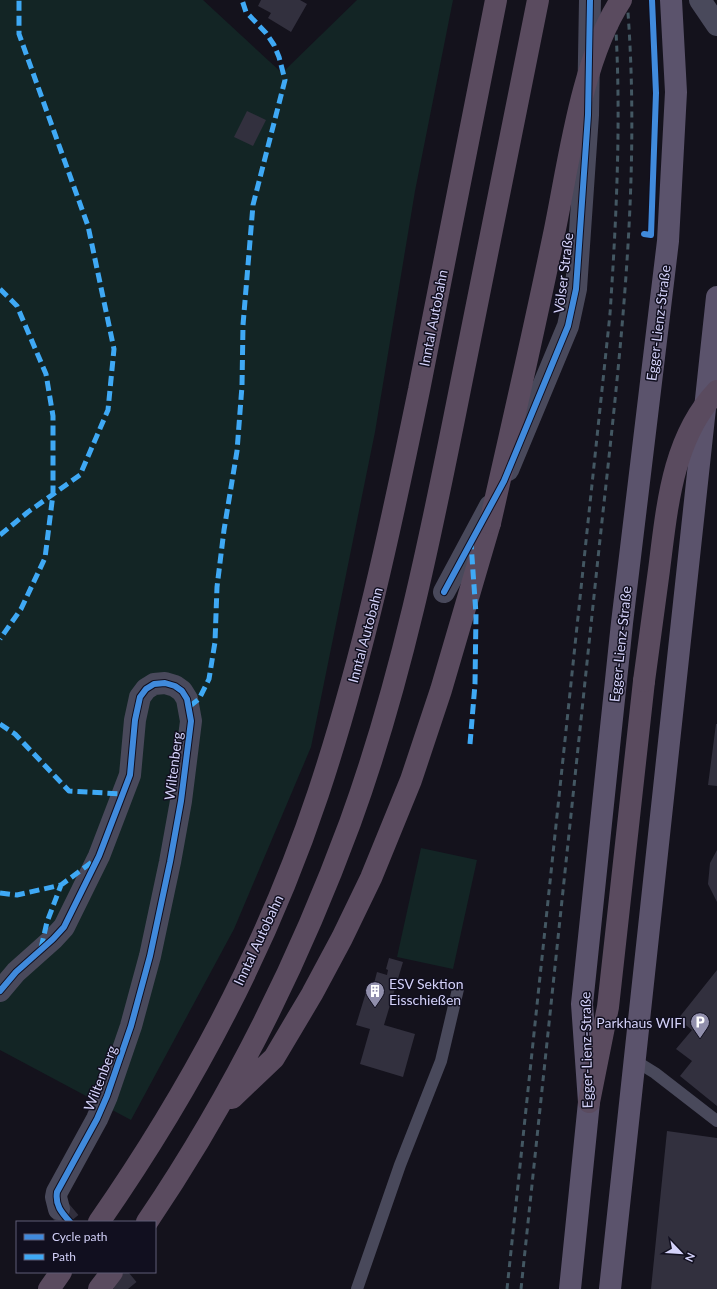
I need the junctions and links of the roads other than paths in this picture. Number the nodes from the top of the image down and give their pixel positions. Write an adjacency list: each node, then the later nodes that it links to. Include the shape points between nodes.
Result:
1 (496, 0): 18 (highway, Inntal Autobahn, via 386,546 350,689 317,796 273,910 199,1063 135,1169)
2 (538, 0): 15 (highway, via 434,519 389,701 351,821 304,939 251,1050)
3 (590, 0): 10 (street, Völser Straße, via 588,115 576,289 568,326 504,481)
4 (621, 0): 15 (highway, bridge, via 603,34 582,100 534,333 490,523 441,690 411,780 371,878 312,994 274,1058)
5 (671, 0): 14 (main road, Egger-Lienz-Straße, via 676,92 672,191 621,630 582,1004)
6 (700, 0): 7 (street)
7 (717, 25)
8 (717, 297): 13 (main road)
9 (717, 390): 14 (highway, bridge, via 696,420 669,492 644,681 608,1007)
10 (444, 592)
11 (458, 989): 24 (lane, via 441,1061 400,1165)
12 (0, 991): 17 (street, Wiltenberg, via 16,972 64,927 99,856 130,775 135,720 140,697 154,684 165,683 175,686 187,699 191,721 181,801 160,909 131,1026 100,1113 60,1185 56,1197)
13 (634, 1060): 16 (lane); 26 (main road)
14 (588, 1102): 25 (main road, Egger-Lienz-Straße)
15 (215, 1114): 19 (highway)
16 (717, 1121)
17 (59, 1209)
18 (100, 1221)
19 (148, 1221)
20 (60, 1273): 22 (highway)
21 (111, 1273): 23 (highway)
22 (49, 1289)
23 (99, 1289)
24 (357, 1289)
25 (570, 1289)
26 (610, 1289)

